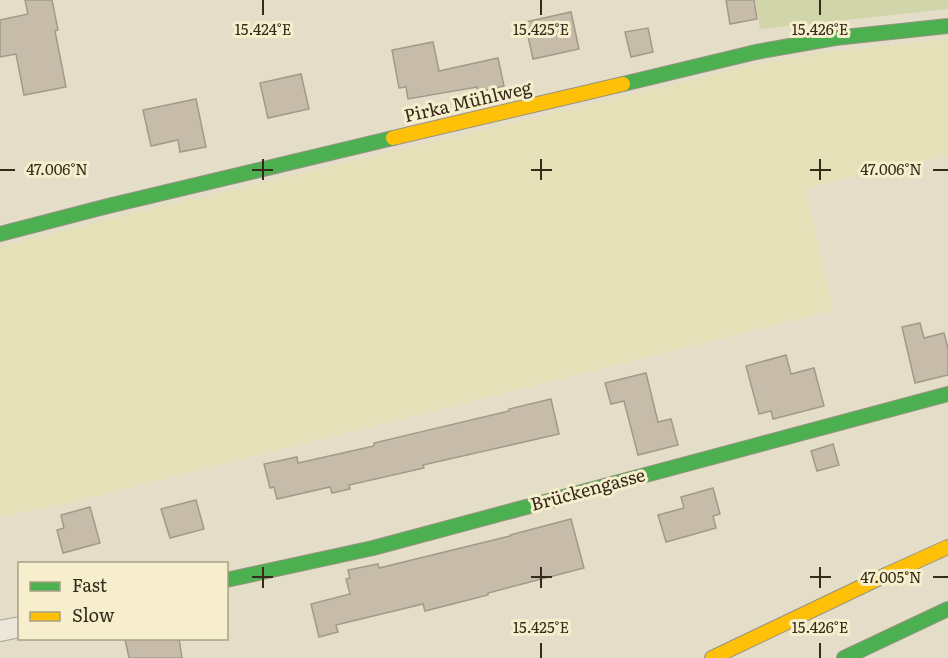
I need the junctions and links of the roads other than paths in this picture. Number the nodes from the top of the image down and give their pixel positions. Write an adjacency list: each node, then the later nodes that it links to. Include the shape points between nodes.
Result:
1 (948, 26): 2 (main road, Pirka Mühlweg, via 835,38 756,52)
2 (0, 234)
3 (948, 394): 5 (main road, Brückengasse, via 373,548)
4 (948, 547): 9 (main road)
5 (228, 580)
6 (948, 609): 10 (main road)
7 (18, 627): 8 (street)
8 (0, 631)
9 (712, 658)
10 (844, 658)

